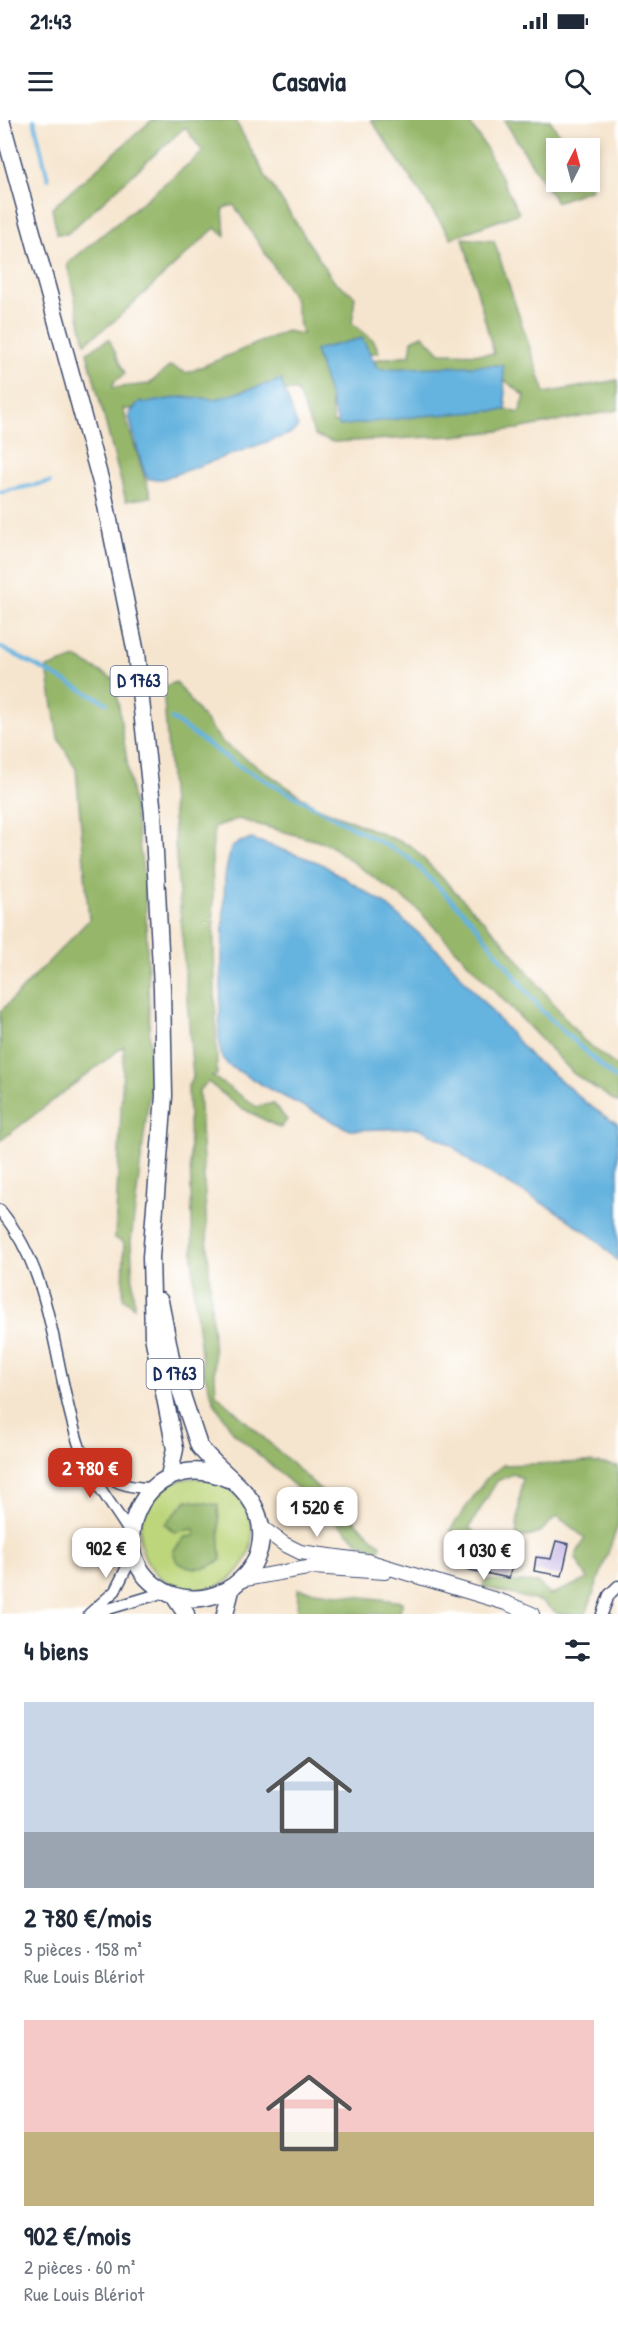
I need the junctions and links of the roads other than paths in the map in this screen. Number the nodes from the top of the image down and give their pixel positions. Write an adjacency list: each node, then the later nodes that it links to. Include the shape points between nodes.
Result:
1 (1, 120): 3 (main road, D 1763, via 102,486 136,653 153,814 162,988 164,1096)
2 (0, 1210): 4 (street, via 23,1242 41,1284)
3 (151, 1257): 5 (main road, D 1763, via 153,1336 175,1449); 6 (main road, D 1763, via 173,1368 199,1446)
4 (80, 1448): 7 (street, via 111,1480 123,1486); 9 (street, via 87,1468)
5 (169, 1476): 6 (main road, via 201,1470); 7 (main road)
6 (228, 1479): 8 (main road, via 248,1495)
7 (152, 1488): 9 (main road, via 139,1504)
8 (261, 1527): 11 (main road, via 260,1548); 12 (street, via 300,1552 367,1561)
9 (131, 1536): 10 (main road)
10 (134, 1553): 15 (main road, via 144,1573); 16 (street, via 115,1591)
11 (245, 1579): 12 (street, via 303,1568 341,1567); 14 (main road)
12 (422, 1579): 19 (street)
13 (618, 1586): 20 (street, via 609,1595)
14 (231, 1590): 15 (main road, via 208,1599 190,1600); 18 (main road)
15 (170, 1594): 16 (street); 17 (main road)
16 (91, 1614)
17 (186, 1614)
18 (225, 1614)
19 (532, 1614)
20 (602, 1614)

